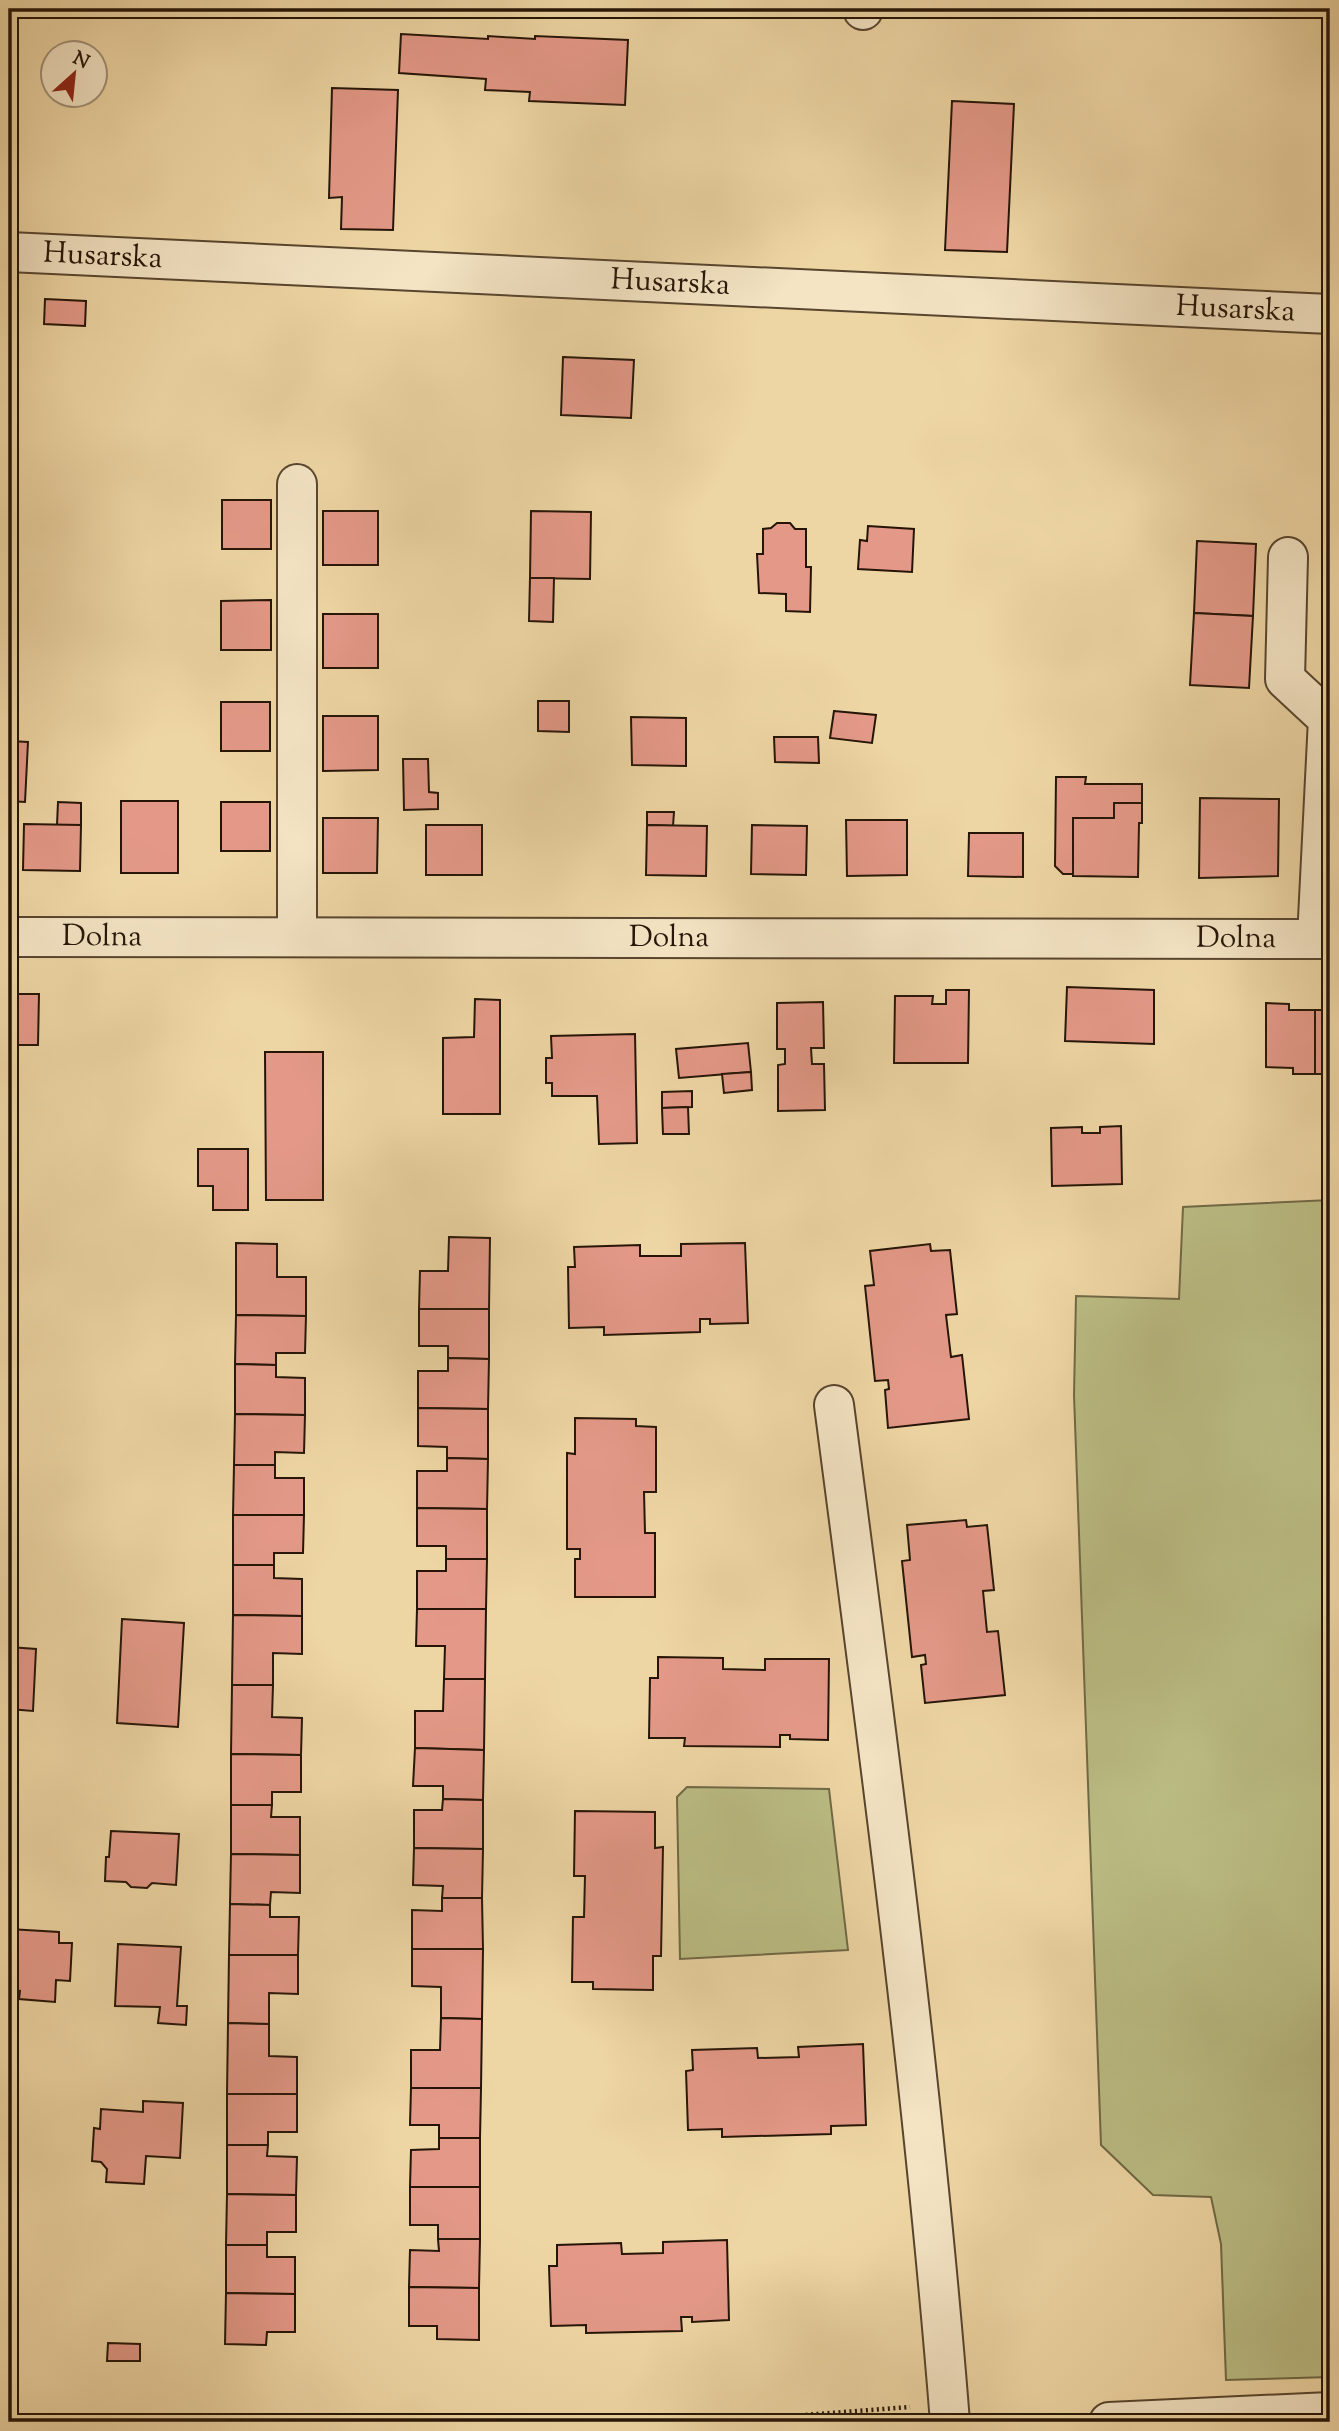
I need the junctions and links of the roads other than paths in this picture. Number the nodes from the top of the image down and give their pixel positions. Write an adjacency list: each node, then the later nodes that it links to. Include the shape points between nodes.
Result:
1 (9, 252): 2 (street, Husarska)
2 (1330, 314)
3 (297, 484): 6 (street)
4 (1287, 557): 7 (street, via 1285,678 1328,719)
5 (9, 937): 6 (street, Dolna)
6 (297, 937): 7 (street, Dolna)
7 (1323, 939)
8 (834, 1405): 10 (street, via 883,1776)
9 (1330, 2412): 11 (street)
10 (950, 2414)
11 (1109, 2422)

